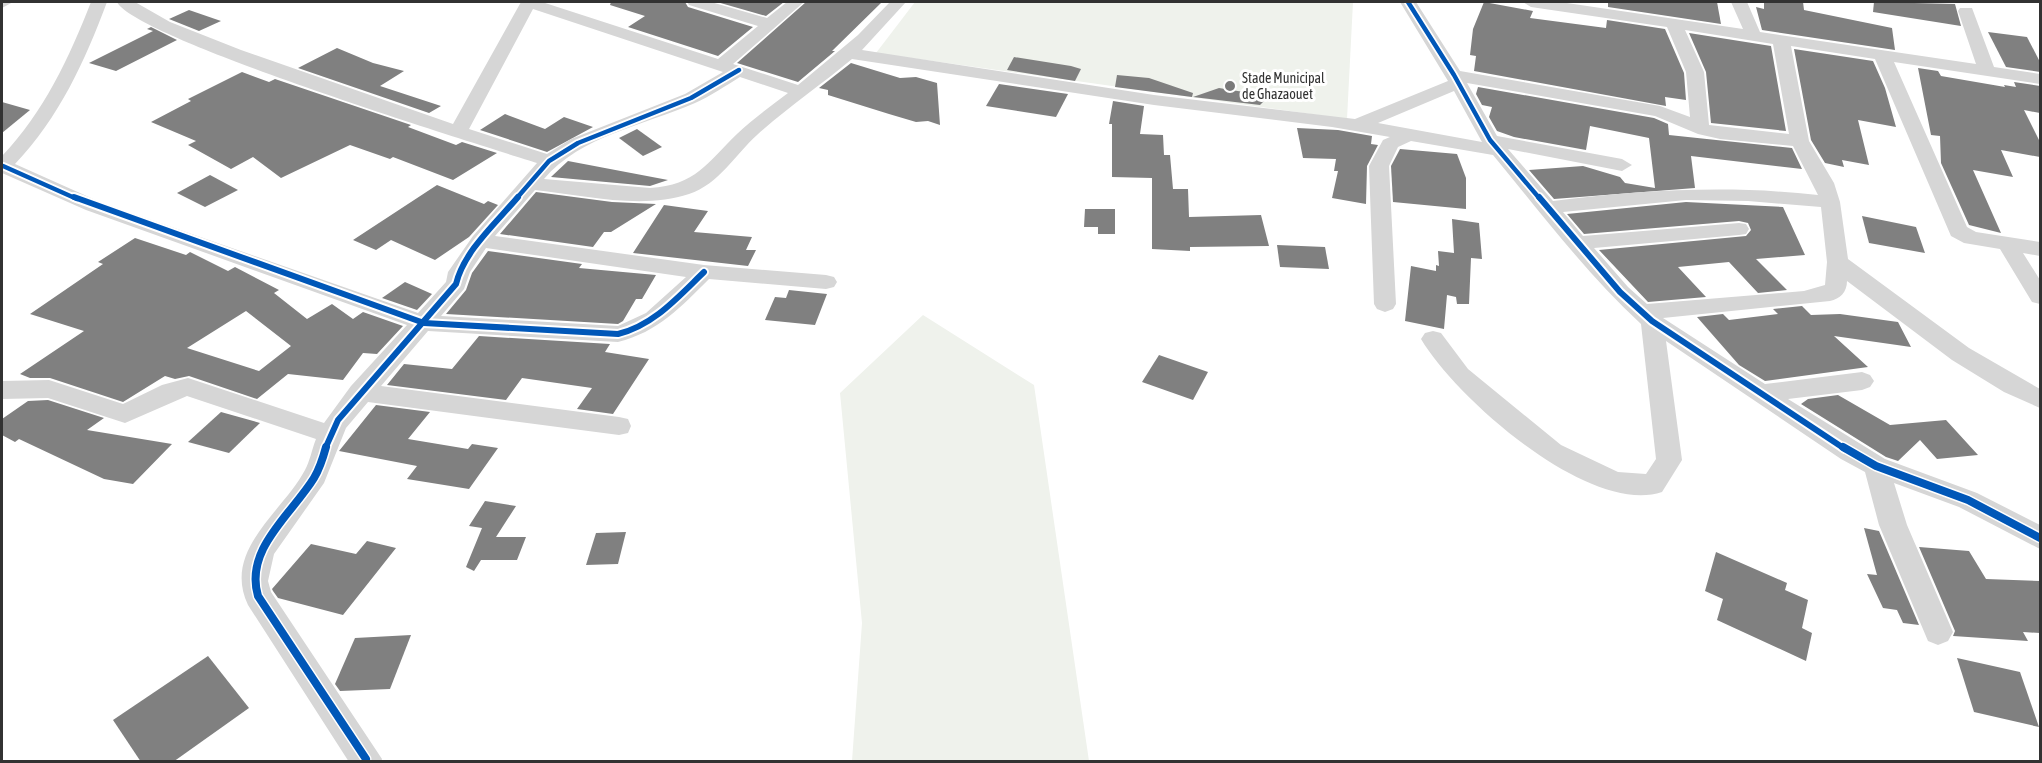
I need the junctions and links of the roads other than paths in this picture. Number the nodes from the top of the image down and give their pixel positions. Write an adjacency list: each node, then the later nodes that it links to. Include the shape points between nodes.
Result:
1 (99, 2): 30 (street, via 57,94)
2 (125, 2): 24 (street, via 150,19 258,63)
3 (530, 2): 17 (street); 24 (street)
4 (695, 2): 12 (street)
5 (796, 2): 12 (street)
6 (898, 2): 15 (street)
7 (1408, 2): 19 (street)
8 (1531, 2): 11 (street)
9 (1739, 2): 13 (street)
10 (1966, 11): 18 (street)
11 (1673, 23): 13 (street); 23 (street, via 1695,72)
12 (770, 24): 17 (street)
13 (1753, 34): 14 (street)
14 (1781, 39): 16 (street); 26 (street)
15 (850, 53): 21 (street); 22 (street, via 1154,100)
16 (1882, 55): 18 (street); 37 (street, via 1958,231 1971,238)
17 (731, 67): 21 (street); 28 (street, via 691,98 578,143)
18 (1987, 71): 20 (street)
19 (1456, 79): 22 (street); 23 (street, via 1660,111); 27 (street)
20 (2040, 79)
21 (803, 92): 31 (street, via 748,134 704,179 681,190 668,193)
22 (1358, 125): 25 (street)
23 (1700, 128): 26 (street)
24 (458, 131): 28 (street)
25 (1408, 135): 27 (street); 43 (street, via 1390,144 1379,166)
26 (1800, 141): 32 (street, via 1824,183)
27 (1493, 145): 29 (street); 33 (street)
28 (549, 161): 31 (street)
29 (1622, 165)
30 (2, 166): 45 (street, via 93,206)
31 (532, 184): 35 (street)
32 (1830, 202): 33 (street, via 1704,193); 39 (street)
33 (1547, 208): 36 (street)
34 (1738, 230): 36 (street)
35 (480, 241): 40 (street); 45 (street, via 459,272 456,284)
36 (1576, 243): 44 (street)
37 (2007, 244): 38 (street); 42 (street)
38 (2040, 249)
39 (1838, 262): 44 (street, via 1836,287 1830,294); 51 (street, via 1951,345)
40 (704, 272): 41 (street); 45 (street, via 633,332)
41 (826, 282)
42 (2040, 297)
43 (1385, 304)
44 (1646, 316): 46 (street, via 1669,460 1653,485 1614,482 1552,452 1460,375); 50 (street)
45 (424, 323): 49 (street)
46 (1433, 339)
47 (1862, 381): 50 (street)
48 (2, 390): 53 (street, via 49,389 125,414 171,391 188,387)
49 (360, 392): 52 (street); 53 (street)
50 (1764, 393): 54 (street)
51 (2040, 399)
52 (619, 426)
53 (329, 434): 57 (street, via 315,475 254,566 253,588)
54 (1876, 466): 55 (street, via 1968,501); 56 (street, via 1897,534)
55 (2040, 538)
56 (1938, 632)
57 (366, 759)

